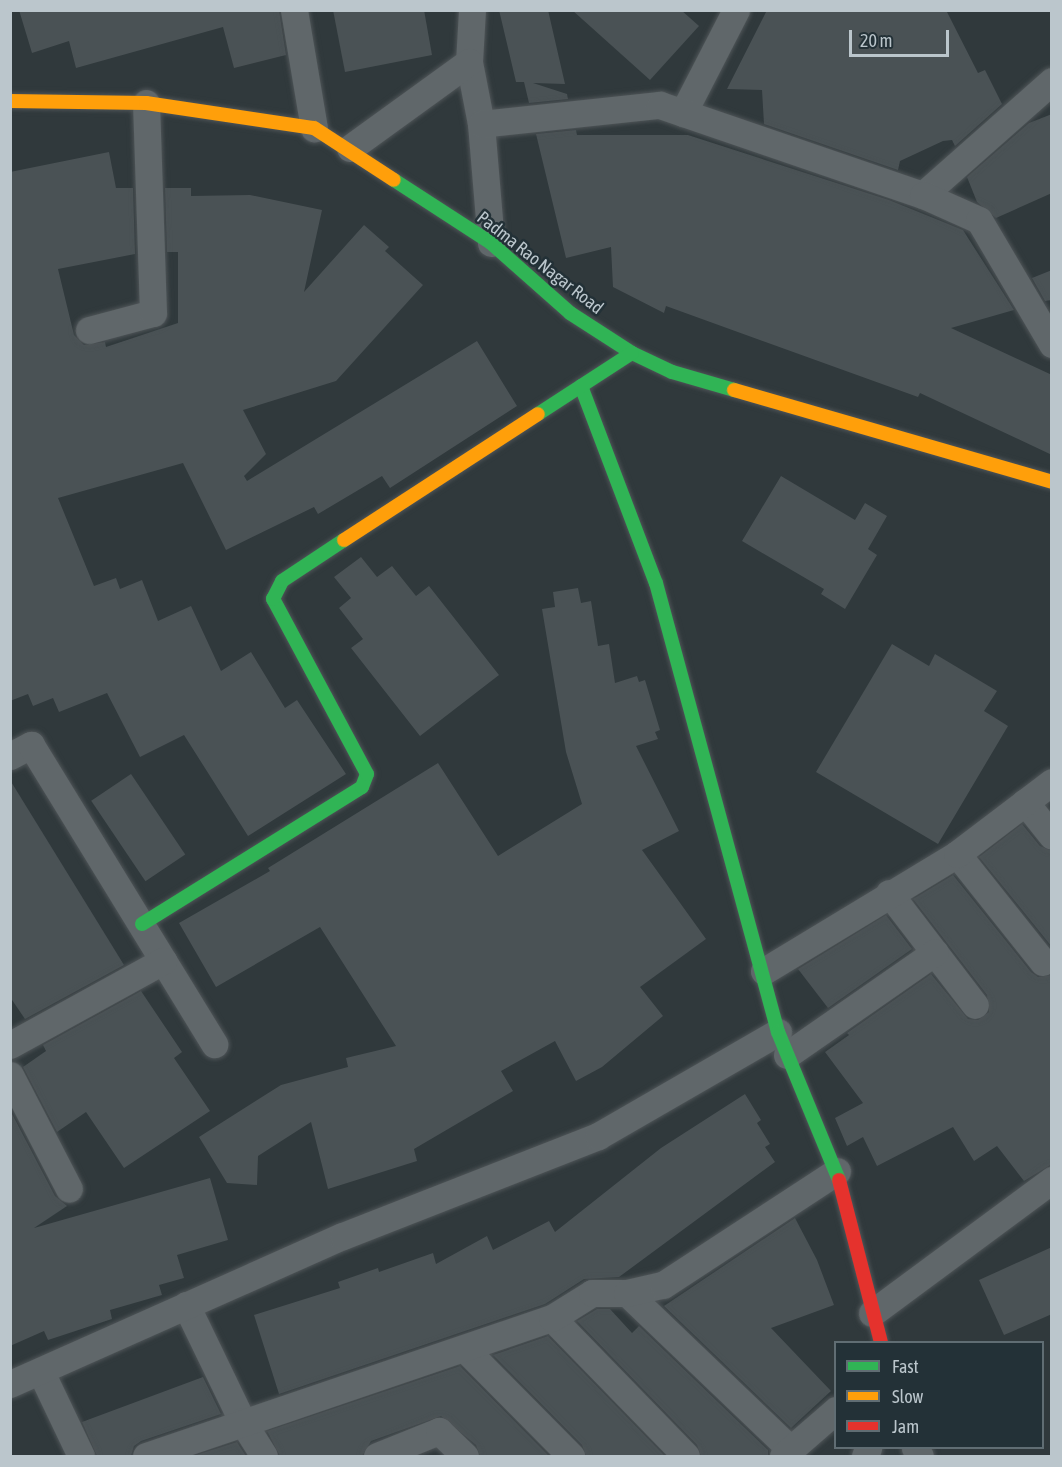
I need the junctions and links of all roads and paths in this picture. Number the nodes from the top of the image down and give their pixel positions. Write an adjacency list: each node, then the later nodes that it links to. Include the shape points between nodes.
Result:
1 (294, 10): 10 (street)
2 (472, 10): 4 (street)
3 (736, 10): 8 (street)
4 (469, 62): 9 (street); 11 (street)
5 (1052, 81): 12 (street)
6 (10, 100): 7 (street, Padma Rao Nagar Road)
7 (146, 103): 10 (street, Padma Rao Nagar Road); 14 (street, via 153,313)
8 (683, 113): 9 (street, via 660,105); 12 (street)
9 (481, 124): 13 (street)
10 (314, 128): 11 (street, Padma Rao Nagar Road)
11 (350, 148): 13 (street, Padma Rao Nagar Road)
12 (923, 195): 15 (street, via 979,220)
13 (491, 243): 16 (street, Padma Rao Nagar Road, via 570,313)
14 (89, 330)
15 (1052, 344)
16 (632, 353): 17 (street); 18 (street, Padma Rao Nagar Road, via 672,372)
17 (581, 386): 25 (street, via 282,581 273,599 367,774 362,787); 29 (street, via 656,583)
18 (1052, 482)
19 (10, 756): 25 (street, via 31,745)
20 (1052, 782): 21 (street)
21 (1025, 802): 22 (street); 23 (street)
22 (1052, 836)
23 (957, 854): 24 (street); 28 (street)
24 (889, 893): 26 (street); 29 (street)
25 (142, 924): 27 (street)
26 (935, 952): 30 (street); 31 (street)
27 (163, 961): 32 (street); 33 (street)
28 (1043, 962)
29 (764, 971): 31 (street)
30 (975, 1005)
31 (782, 1043): 35 (street); 39 (street, via 598,1136 343,1236)
32 (214, 1044)
33 (10, 1045)
34 (10, 1075): 37 (street)
35 (837, 1171): 38 (street, via 663,1285); 40 (street)
36 (1052, 1180): 40 (street)
37 (69, 1189)
38 (627, 1293): 41 (street, via 592,1293); 48 (street)
39 (186, 1305): 44 (street); 47 (street)
40 (872, 1313): 42 (street)
41 (552, 1318): 43 (street); 55 (street)
42 (881, 1341)
43 (465, 1349): 47 (street); 54 (street)
44 (41, 1372): 45 (street); 49 (street)
45 (10, 1384)
46 (834, 1412): 48 (street)
47 (242, 1421): 50 (street); 51 (street)
48 (787, 1453)
49 (81, 1456)
50 (146, 1456)
51 (264, 1456)
52 (377, 1456): 53 (street, via 439,1431)
53 (465, 1456)
54 (571, 1456)
55 (686, 1456)

